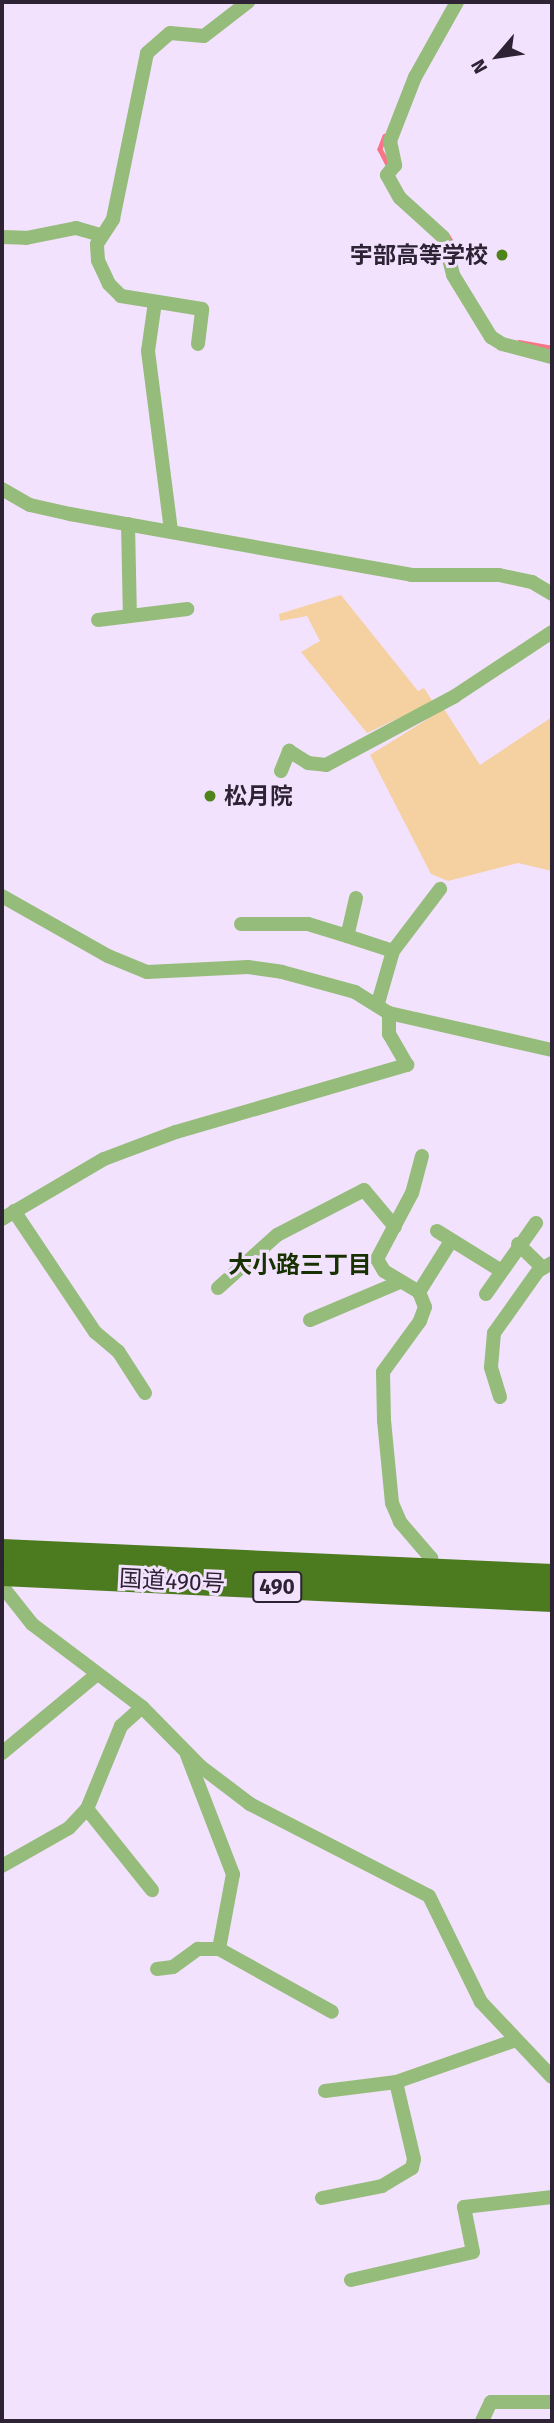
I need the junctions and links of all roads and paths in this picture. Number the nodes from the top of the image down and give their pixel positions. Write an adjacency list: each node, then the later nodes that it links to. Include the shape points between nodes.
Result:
1 (248, 2): 3 (street, via 204,36 170,33 147,53 113,219)
2 (457, 2): 7 (street, via 415,77 390,141 390,172 400,198 443,237 449,249 449,268 491,337)
3 (100, 235): 4 (street, via 76,228 26,238); 5 (street, via 98,260 109,284 121,296)
4 (2, 237)
5 (155, 302): 6 (street, via 202,309); 10 (street, via 148,351)
6 (198, 344)
7 (552, 357)
8 (2, 489): 9 (street, via 30,505)
9 (128, 524): 10 (street); 13 (street)
10 (171, 531): 11 (street, via 411,575 499,575 532,582)
11 (552, 594)
12 (187, 609): 13 (street)
13 (130, 616): 14 (street)
14 (98, 620)
15 (552, 632): 16 (street, via 455,696 326,765 308,763 289,751)
16 (281, 771)
17 (440, 889): 22 (street)
18 (2, 896): 23 (street, via 108,956 147,972 248,967 316,980)
19 (356, 898): 21 (street)
20 (241, 924): 21 (street, via 309,924)
21 (347, 936): 22 (street)
22 (393, 951): 23 (street)
23 (378, 1003): 24 (street)
24 (390, 1013): 25 (street); 27 (street, via 389,1034 407,1065 188,1129 104,1159)
25 (552, 1050)
26 (422, 1156): 29 (street, via 412,1193)
27 (8, 1215): 40 (street, via 95,1332 118,1351)
28 (537, 1223): 32 (street)
29 (395, 1227): 35 (street, via 377,1259); 36 (street, via 365,1190 277,1236)
30 (437, 1231): 31 (street)
31 (451, 1241): 34 (street); 37 (street)
32 (518, 1244): 33 (street); 34 (street)
33 (547, 1265): 41 (street, via 494,1333 491,1367)
34 (500, 1270): 38 (street)
35 (400, 1282): 37 (street); 39 (street)
36 (218, 1288)
37 (419, 1292): 45 (street, via 425,1307 420,1321 383,1372 384,1420 392,1503 400,1522 431,1558)
38 (485, 1294)
39 (310, 1320)
40 (145, 1394)
41 (500, 1397)
42 (2, 1552): 45 (highway, 国道490号 / 490)
43 (2, 1573): 45 (highway, 国道490号 / 490)
44 (552, 1577): 45 (highway, 国道490号 / 490)
45 (430, 1583): 47 (highway, 国道490号 / 490)
46 (2, 1586): 48 (street, via 32,1624)
47 (552, 1599)
48 (96, 1675): 49 (street); 51 (street)
49 (142, 1707): 50 (street); 52 (street, via 121,1726)
50 (186, 1751): 55 (street, via 233,1874); 58 (street, via 250,1804 429,1896 481,2002)
51 (2, 1753)
52 (87, 1808): 53 (street, via 59,1835); 54 (street)
53 (2, 1866)
54 (152, 1890)
55 (219, 1949): 56 (street, via 198,1949 173,1967); 57 (street)
56 (156, 1969)
57 (332, 2012)
58 (516, 2040): 59 (street); 60 (street)
59 (552, 2077)
60 (396, 2082): 61 (street); 63 (street, via 412,2168 382,2186)
61 (325, 2091)
62 (552, 2197): 64 (street, via 464,2207 473,2252)
63 (322, 2198)
64 (351, 2280)
65 (552, 2402): 66 (street, via 492,2402)
66 (482, 2421)

